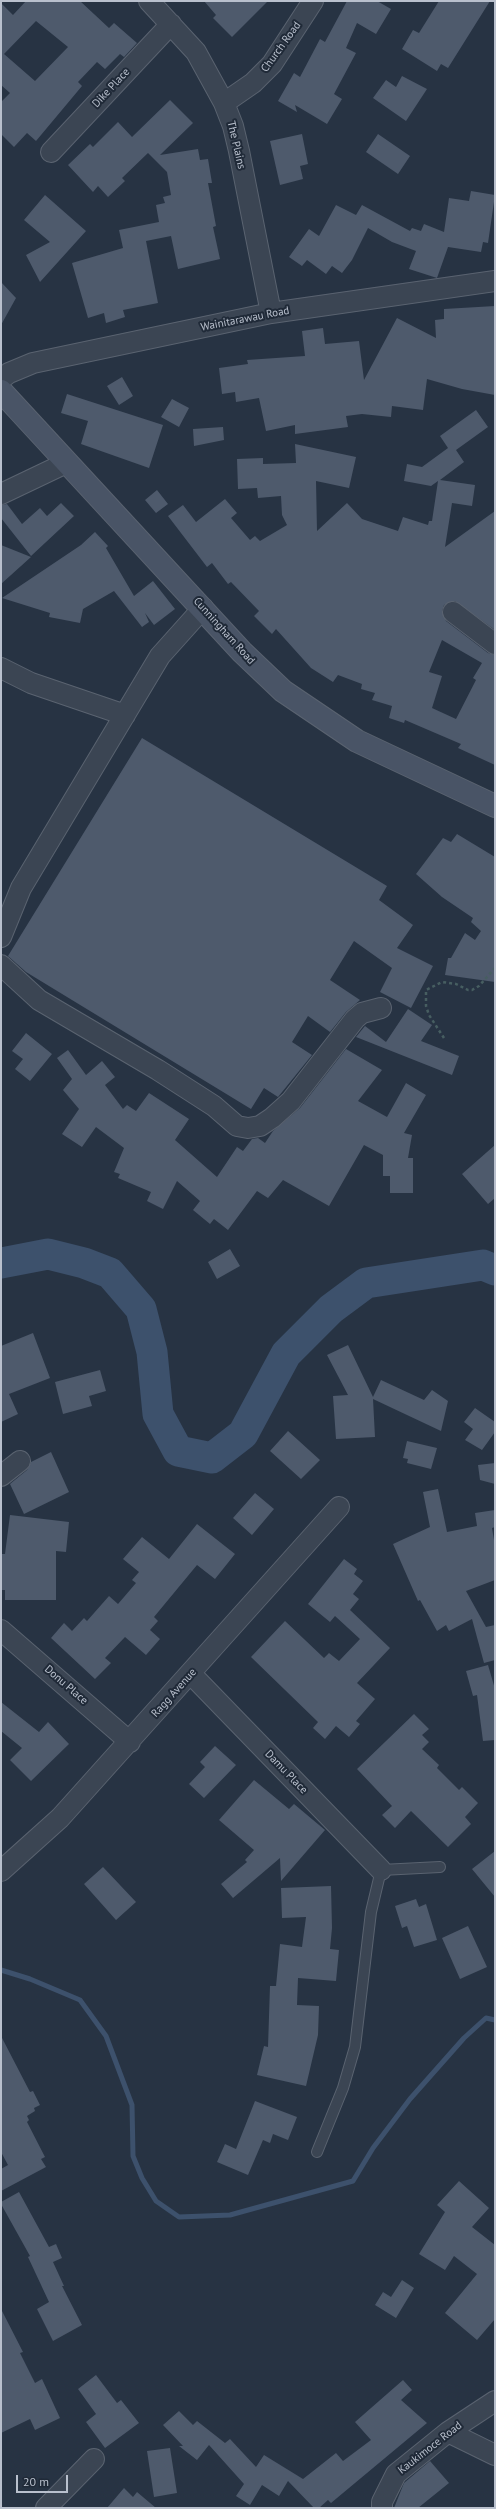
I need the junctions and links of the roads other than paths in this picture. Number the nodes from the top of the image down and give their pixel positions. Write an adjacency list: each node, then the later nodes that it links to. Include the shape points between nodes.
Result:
1 (149, 1): 3 (street, The Plains)
2 (313, 1): 4 (street, Church Road, via 272,64 254,83)
3 (171, 24): 4 (street, The Plains, via 196,52); 5 (street, Dike Place)
4 (224, 103): 7 (street, The Plains, via 233,126)
5 (50, 152)
6 (495, 281): 7 (street, Wainitarawau Road)
7 (271, 313): 8 (street, Wainitarawau Road, via 33,363)
8 (1, 379)
9 (1, 391): 10 (main road, Cunningham Road)
10 (66, 462): 11 (street); 12 (main road, Cunningham Road)
11 (1, 494)
12 (203, 608): 16 (street, via 160,656); 17 (main road, Cunningham Road, via 262,672 319,717 357,741)
13 (454, 612): 14 (street)
14 (495, 644)
15 (1, 668): 16 (street, via 31,683)
16 (125, 715): 18 (street, via 21,888)
17 (495, 806)
18 (1, 936)
19 (1, 965): 20 (street, via 39,1000 158,1070 214,1106 237,1126 248,1128 260,1126 291,1101 355,1019 362,1013)
20 (381, 1008)
21 (20, 1461): 22 (street)
22 (1, 1476)
23 (339, 1508): 25 (street, Ragg Avenue)
24 (1, 1630): 26 (street, Donu Place)
25 (191, 1674): 26 (street, Ragg Avenue); 28 (street, Damu Place)
26 (130, 1742): 29 (street, Ragg Avenue, via 60,1818)
27 (440, 1867): 28 (lane)
28 (381, 1870): 30 (lane, via 371,1912 355,2047 343,2088)
29 (1, 1871)
30 (317, 2152)
31 (495, 2401): 32 (street, Kaukimoce Road)
32 (448, 2432): 33 (street); 36 (street, Kaukimoce Road, via 396,2474 382,2502)
33 (495, 2455)
34 (94, 2459): 35 (street)
35 (46, 2508)
36 (382, 2508)

